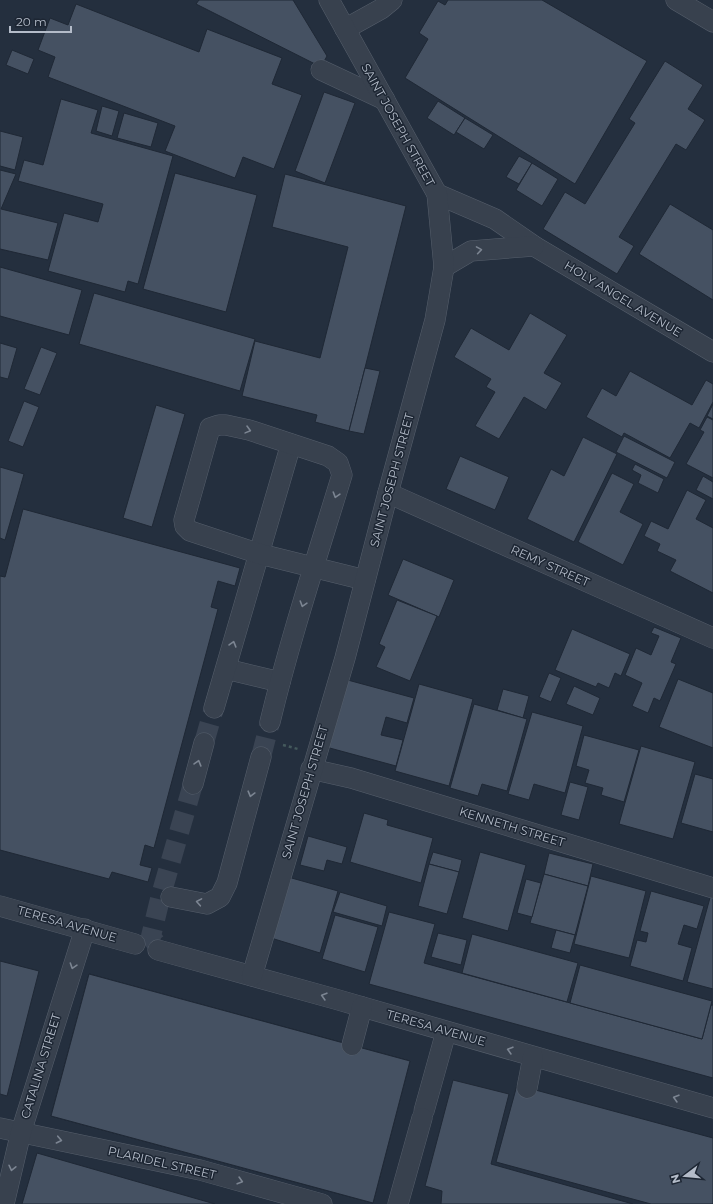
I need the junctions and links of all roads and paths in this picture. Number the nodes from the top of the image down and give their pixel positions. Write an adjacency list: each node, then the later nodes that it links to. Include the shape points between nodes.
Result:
1 (329, 0): 5 (street, SAINT JOSEPH STREET)
2 (392, 0): 5 (street, via 382,9)
3 (676, 0): 4 (street)
4 (713, 22)
5 (344, 30): 7 (street, SAINT JOSEPH STREET)
6 (321, 70): 7 (street)
7 (385, 100): 8 (street, SAINT JOSEPH STREET)
8 (437, 194): 9 (street, HOLY ANGEL AVENUE, via 495,219); 10 (street, SAINT JOSEPH STREET)
9 (534, 246): 10 (street, one-way to 9, via 470,251); 11 (street, HOLY ANGEL AVENUE)
10 (444, 267): 13 (street, SAINT JOSEPH STREET, via 435,320)
11 (713, 352)
12 (291, 444): 14 (street); 14 (street, one-way to 12, via 190,530 185,526 184,520 210,428 226,425); 15 (street, one-way to 15, via 328,456 338,463 342,475)
13 (388, 493): 16 (street, SAINT JOSEPH STREET); 17 (street, REMY STREET)
14 (260, 554): 15 (street); 18 (street, one-way to 14)
15 (315, 566): 16 (street); 19 (street, one-way to 19)
16 (365, 580): 26 (street, SAINT JOSEPH STREET, via 345,658)
17 (713, 638)
18 (226, 669): 19 (street); 20 (street)
19 (280, 682): 21 (street)
20 (214, 708)
21 (270, 722)
22 (204, 743): 27 (street, one-way to 22)
23 (283, 745): 24 (path)
24 (288, 747)
25 (261, 757): 29 (street, one-way to 29, via 227,883 220,897 207,904)
26 (311, 769): 28 (street, KENNETH STREET, via 351,778); 34 (street, SAINT JOSEPH STREET)
27 (193, 784)
28 (713, 888)
29 (171, 897)
30 (0, 906): 31 (street, TERESA AVENUE)
31 (85, 929): 32 (street, TERESA AVENUE); 42 (street, CATALINA STREET, one-way to 42)
32 (135, 944)
33 (159, 947): 34 (street, TERESA AVENUE)
34 (252, 976): 35 (street, TERESA AVENUE, one-way to 34)
35 (362, 1007): 36 (street, TERESA AVENUE); 37 (street)
36 (446, 1032): 38 (street, TERESA AVENUE, one-way to 36); 45 (street)
37 (352, 1045)
38 (533, 1056): 39 (street); 40 (street, TERESA AVENUE, one-way to 38)
39 (527, 1088)
40 (713, 1108)
41 (0, 1128): 42 (street, PLARIDEL STREET)
42 (20, 1132): 43 (street, CATALINA STREET, one-way to 43); 44 (street, PLARIDEL STREET, one-way to 44, via 200,1170)
43 (4, 1204)
44 (322, 1204)
45 (398, 1204)

